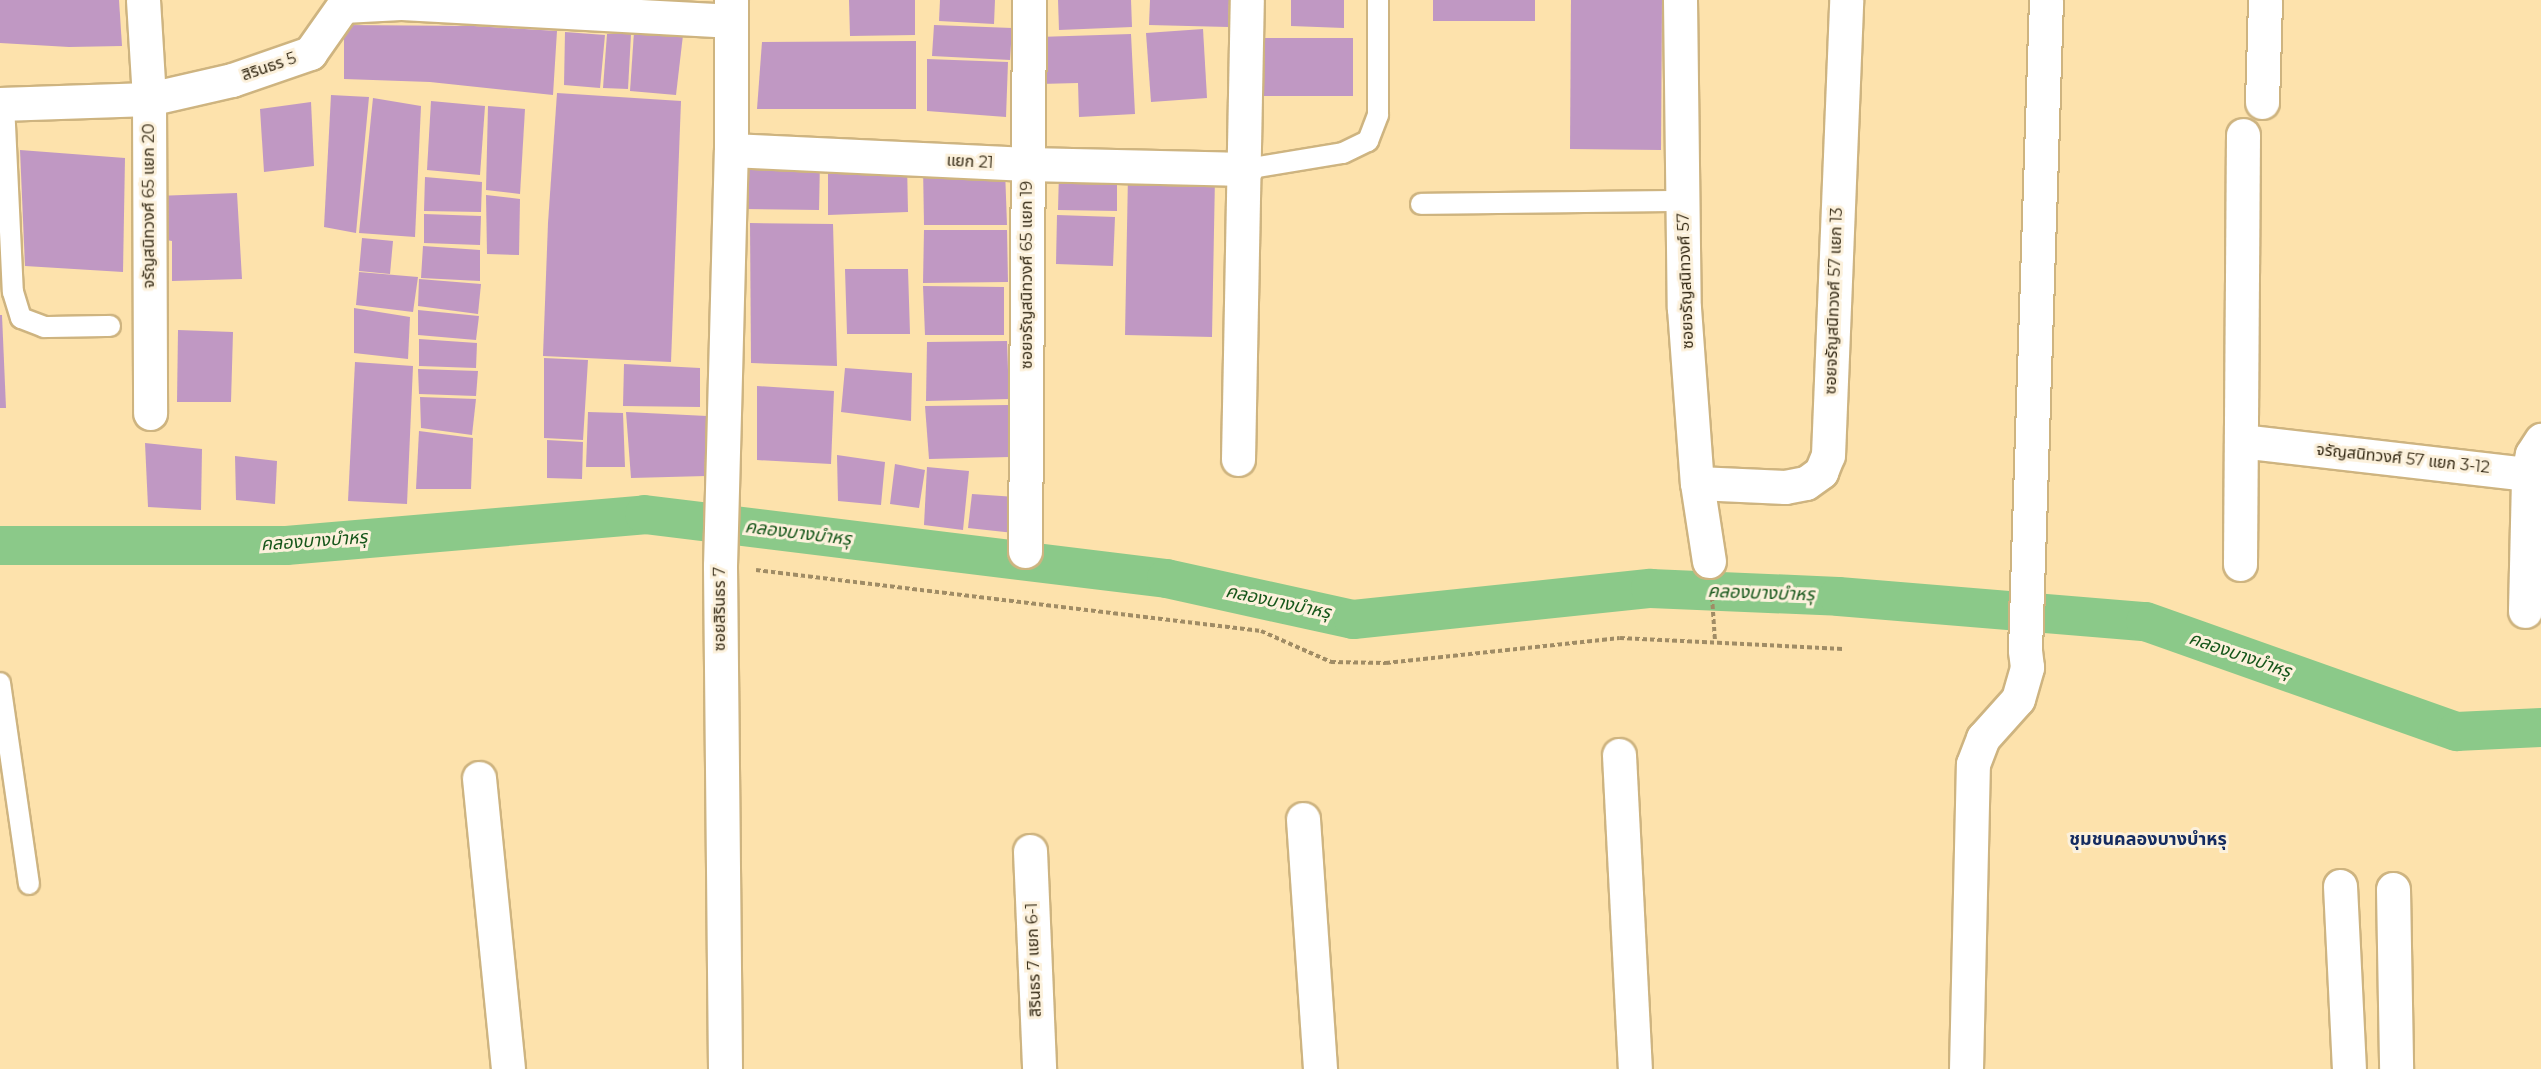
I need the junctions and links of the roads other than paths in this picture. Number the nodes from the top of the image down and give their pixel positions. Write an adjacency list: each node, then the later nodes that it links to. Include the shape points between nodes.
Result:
1 (142, 0): 11 (street, จรัญสนิทวงศ์ 65 แยก 20)
2 (1029, 0): 16 (street, ซอยจรัญสนิทวงศ์ 65 แยก 19)
3 (1247, 0): 17 (street)
4 (1378, 0): 17 (lane, via 1378,115 1368,141 1343,153)
5 (1680, 0): 18 (street, ซอยจรัญสนิทวงศ์ 57)
6 (1846, 0): 26 (street, ซอยจรัญสนิทวงศ์ 57 แยก 13, via 1828,455 1821,472 1806,483 1785,487)
7 (2046, 0): 45 (street, via 2027,667 2018,699 1983,738 1973,764)
8 (2265, 0): 12 (street)
9 (343, 3): 10 (street, สิรินธร 5); 11 (street, สิรินธร 5, via 310,53 232,80)
10 (731, 10): 15 (street, ซอยสิรินธร 7)
11 (148, 99): 13 (street, สิรินธร 5); 21 (street, จรัญสนิทวงศ์ 65 แยก 20)
12 (2262, 102)
13 (2, 104): 20 (lane, via 13,292 21,318 44,327)
14 (2243, 135): 23 (street)
15 (731, 150): 16 (street, แยก 21); 41 (street, ซอยสิรินธร 7, via 720,566)
16 (1028, 165): 17 (street, แยก 21); 27 (street, ซอยจรัญสนิทวงศ์ 65 แยก 19)
17 (1246, 169): 24 (street)
18 (1683, 201): 19 (lane); 26 (street, ซอยจรัญสนิทวงศ์ 57, via 1684,308)
19 (1421, 204)
20 (110, 326)
21 (150, 413)
22 (2541, 440): 25 (street, via 2532,454)
23 (2241, 441): 25 (street, จรัญสนิทวงศ์ 57 แยก 3-12); 29 (street)
24 (1238, 459)
25 (2528, 474): 30 (street)
26 (1697, 483): 28 (street, ซอยจรัญสนิทวงศ์ 57)
27 (1025, 550)
28 (1709, 561)
29 (2240, 564)
30 (2525, 611)
31 (0, 683): 32 (lane)
32 (4, 735): 37 (lane)
33 (1619, 755): 44 (street)
34 (479, 778): 40 (street)
35 (1303, 819): 43 (street)
36 (1030, 851): 42 (street, สิรินธร 7 แยก 6-1)
37 (29, 884)
38 (2340, 886): 46 (street)
39 (2393, 889): 47 (street)
40 (508, 1069)
41 (725, 1069)
42 (1039, 1069)
43 (1320, 1069)
44 (1635, 1069)
45 (1966, 1069)
46 (2349, 1069)
47 (2396, 1069)

